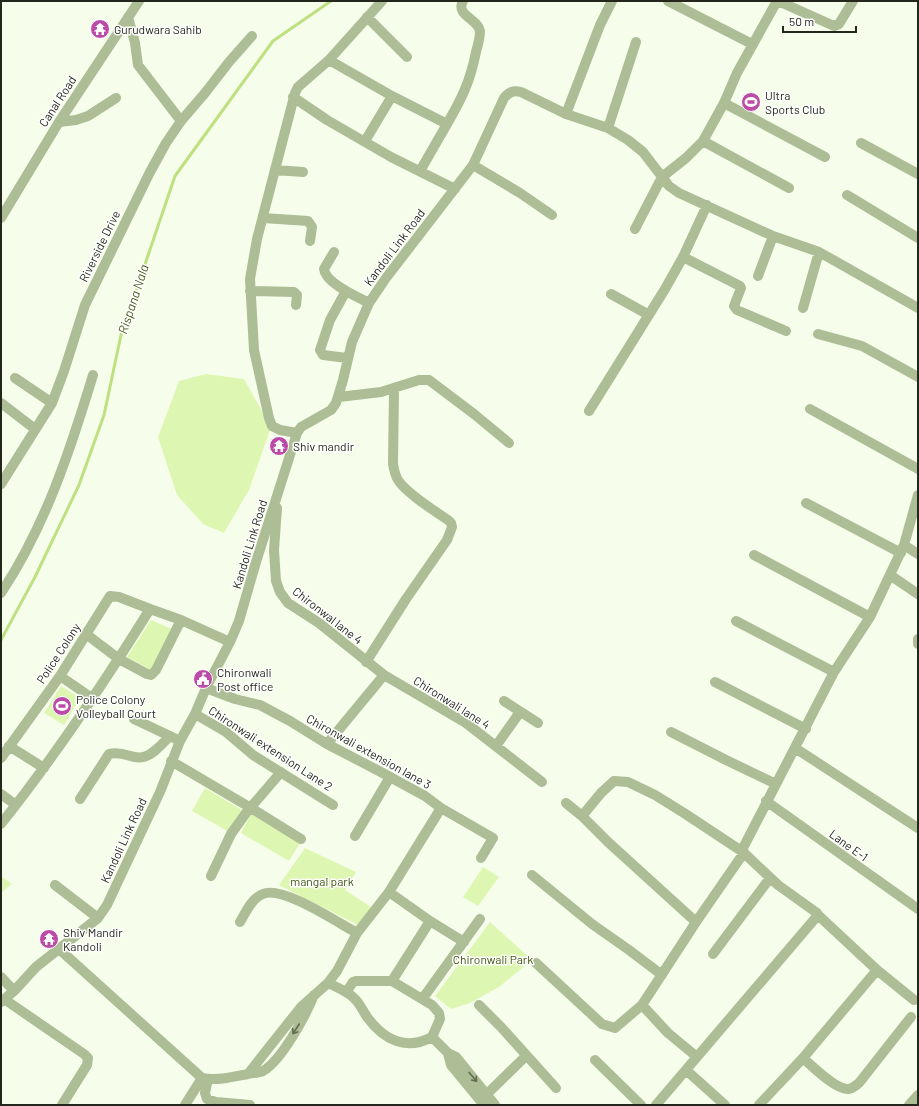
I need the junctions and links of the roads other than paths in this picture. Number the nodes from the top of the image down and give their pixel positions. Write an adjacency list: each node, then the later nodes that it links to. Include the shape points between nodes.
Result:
1 (139, 1): 8 (street, Canal Road)
2 (382, 1): 9 (street)
3 (463, 1): 22 (street, via 462,12 478,26 480,36 468,84)
4 (612, 1): 19 (street, via 600,25)
5 (668, 1): 12 (street)
6 (778, 1): 7 (street, via 834,26 839,24); 12 (street)
7 (853, 1)
8 (128, 17): 20 (street, via 138,65); 21 (street, Canal Road)
9 (367, 17): 13 (street); 14 (street)
10 (252, 36): 20 (street, Riverside Drive)
11 (636, 42): 23 (street)
12 (752, 44): 18 (street)
13 (407, 57)
14 (329, 60): 15 (street); 16 (street, via 298,87)
15 (392, 96): 22 (street); 25 (street)
16 (293, 97): 25 (street); 29 (street)
17 (116, 98): 21 (street, via 88,116)
18 (724, 102): 24 (street); 27 (street)
19 (566, 114): 23 (street); 28 (street, Kandoli Link Road, via 521,92 508,93)
20 (182, 121): 66 (street, Riverside Drive, via 150,172 85,305)
21 (59, 122): 39 (street, Canal Road)
22 (447, 124): 30 (street)
23 (608, 128): 33 (street, via 637,146)
24 (703, 140): 33 (street); 34 (street)
25 (365, 141): 30 (street)
26 (861, 143): 32 (street)
27 (825, 157)
28 (473, 165): 35 (street, Kandoli Link Road); 38 (street)
29 (275, 170): 31 (street); 40 (street)
30 (420, 171): 35 (street)
31 (304, 172)
32 (918, 174)
33 (662, 177): 37 (street, via 673,189); 41 (street)
34 (789, 188)
35 (455, 189): 52 (street, Kandoli Link Road)
36 (847, 195): 43 (street)
37 (707, 205): 42 (street); 47 (street)
38 (552, 215)
39 (1, 218)
40 (263, 218): 44 (street, via 308,221 312,227); 50 (street, via 257,239)
41 (635, 229)
42 (773, 236): 46 (street); 48 (street)
43 (918, 238)
44 (310, 241)
45 (334, 252): 49 (street, via 324,269 325,273)
46 (819, 252): 54 (street); 55 (street)
47 (683, 257): 56 (street); 57 (street, via 740,286 734,306 737,310)
48 (758, 276)
49 (346, 290): 52 (street); 59 (street, via 330,320 320,350 323,355)
50 (250, 291): 53 (street, via 294,292 297,295); 70 (street, via 254,350 270,422 276,429)
51 (611, 294): 56 (street)
52 (369, 303): 59 (street, Kandoli Link Road)
53 (296, 305)
54 (803, 308)
55 (918, 308)
56 (648, 316): 68 (street)
57 (786, 331)
58 (818, 334): 61 (street, via 862,346)
59 (348, 358): 64 (street, Kandoli Link Road)
60 (93, 375): 81 (street, via 77,427 43,518 17,569)
61 (918, 377)
62 (15, 378): 66 (street)
63 (394, 389): 64 (street); 71 (street, via 419,380 429,380); 92 (street, via 394,472 408,491 448,520 452,527 447,540)
64 (339, 397): 70 (street, Kandoli Link Road, via 331,410 301,427)
65 (1, 403): 69 (street)
66 (52, 403): 69 (street, Riverside Drive)
67 (810, 409): 72 (street)
68 (589, 411)
69 (35, 429): 73 (street, Riverside Drive)
70 (297, 433): 74 (street, Kandoli Link Road)
71 (509, 443)
72 (918, 469)
73 (1, 484)
74 (278, 492): 89 (street, Kandoli Link Road, via 239,621); 92 (street, Chironwal lane 4, via 274,562 280,592 288,603 319,623)
75 (918, 495): 77 (street)
76 (806, 504): 77 (street)
77 (902, 549): 78 (street); 80 (street)
78 (918, 554)
79 (754, 555): 84 (street)
80 (890, 575): 82 (street); 84 (street)
81 (1, 593)
82 (918, 594)
83 (150, 610): 85 (street); 87 (street, Police Colony, via 119,597 110,596); 91 (street)
84 (870, 617): 93 (street)
85 (181, 620): 89 (street); 91 (street, via 154,673 147,674)
86 (736, 621): 93 (street)
87 (86, 634): 91 (street); 95 (street, Police Colony)
88 (918, 639): 90 (street)
89 (230, 642): 97 (street, Kandoli Link Road)
90 (918, 644)
91 (120, 659): 98 (street)
92 (366, 662): 94 (street, Chironwali lane 4)
93 (834, 672): 104 (street)
94 (384, 675): 107 (street); 109 (street, Chironwali lane 4, via 466,723)
95 (60, 676): 98 (street); 108 (street, Police Colony)
96 (715, 682): 104 (street)
97 (206, 688): 101 (street, Kandoli Link Road); 107 (street, Chironwali extension lane 3, via 260,705)
98 (92, 698): 113 (street)
99 (504, 701): 100 (street)
100 (520, 712): 103 (street); 109 (street)
101 (194, 714): 106 (street, Kandoli Link Road); 114 (street, Chironwali extension Lane 2, via 226,732 253,755)
102 (134, 719): 106 (street)
103 (538, 723)
104 (806, 729): 110 (street)
105 (670, 732): 117 (street)
106 (175, 739): 112 (street, Kandoli Link Road); 119 (street, via 143,758 120,753 109,754)
107 (327, 744): 115 (street, Chironwali extension lane 3)
108 (9, 746): 111 (street, Police Colony); 113 (street)
109 (496, 746): 116 (street, Chironwali lane 4)
110 (794, 748): 117 (street); 128 (street)
111 (1, 758)
112 (171, 761): 124 (street); 140 (street, Kandoli Link Road, via 147,820 107,905)
113 (44, 768): 122 (street)
114 (281, 772): 123 (street, Chironwali extension Lane 2); 124 (street)
115 (390, 777): 125 (street, Chironwali extension lane 3); 129 (street)
116 (542, 782)
117 (776, 784): 120 (street)
118 (1, 794): 122 (street)
119 (80, 799)
120 (766, 801): 131 (street, via 743,848); 138 (street, Lane E-1)
121 (566, 803): 126 (street)
122 (16, 805): 127 (street)
123 (333, 805)
124 (251, 808): 130 (street); 134 (street, via 232,834)
125 (441, 808): 132 (street, Chironwali extension lane 3, via 493,838); 137 (street)
126 (582, 816): 131 (street, via 614,781 628,782 655,795); 144 (street)
127 (1, 824)
128 (918, 828)
129 (355, 836)
130 (301, 839)
131 (743, 853): 135 (street); 144 (street)
132 (481, 858)
133 (532, 875): 151 (street, via 592,924)
134 (211, 876)
135 (770, 878): 139 (street); 148 (street)
136 (55, 886): 140 (street)
137 (389, 892): 142 (street); 145 (street)
138 (918, 909)
139 (818, 915): 150 (street); 166 (street)
140 (98, 918): 147 (street, Kandoli Link Road)
141 (480, 919): 146 (street)
142 (430, 921): 146 (street); 153 (street)
143 (240, 922): 145 (street, via 258,897 264,893 279,893)
144 (696, 922): 151 (street)
145 (357, 933): 154 (street)
146 (464, 942): 157 (street)
147 (59, 949): 155 (street, Kandoli Link Road, via 36,967); 170 (street)
148 (713, 954)
149 (536, 963): 161 (street, via 602,1024 615,1028)
150 (877, 970): 159 (street); 167 (street)
151 (662, 975): 161 (street)
152 (1, 977): 155 (street)
153 (392, 981): 156 (street, via 360,980 353,982); 157 (street)
154 (328, 983): 156 (street); 170 (street, via 314,995 308,1011 284,1047 262,1071 218,1079)
155 (14, 991): 158 (street, Kandoli Link Road)
156 (346, 992): 163 (street, via 379,1030 393,1040 410,1044 423,1042)
157 (423, 998): 163 (street, via 439,1013 440,1020)
158 (2, 1000): 174 (street, via 88,1058 85,1069)
159 (914, 1000)
160 (479, 1005): 165 (street, via 502,1027)
161 (642, 1005): 166 (street, via 668,1034)
162 (911, 1017): 167 (street, via 859,1083 848,1089 836,1086)
163 (432, 1037): 164 (street)
164 (448, 1053): 172 (street, one-way to 172, via 456,1057); 177 (street, via 451,1065)
165 (526, 1056): 171 (street); 172 (street)
166 (697, 1056): 169 (street)
167 (803, 1058): 182 (street)
168 (595, 1060): 179 (street)
169 (686, 1070): 180 (street); 181 (street)
170 (205, 1078): 175 (street); 176 (street, via 207,1099)
171 (556, 1088)
172 (487, 1094): 178 (street)
173 (918, 1094): 183 (street)
174 (62, 1105)
175 (184, 1105)
176 (250, 1105)
177 (484, 1105)
178 (495, 1105)
179 (640, 1105)
180 (656, 1105)
181 (725, 1105)
182 (759, 1105)
183 (909, 1105)

